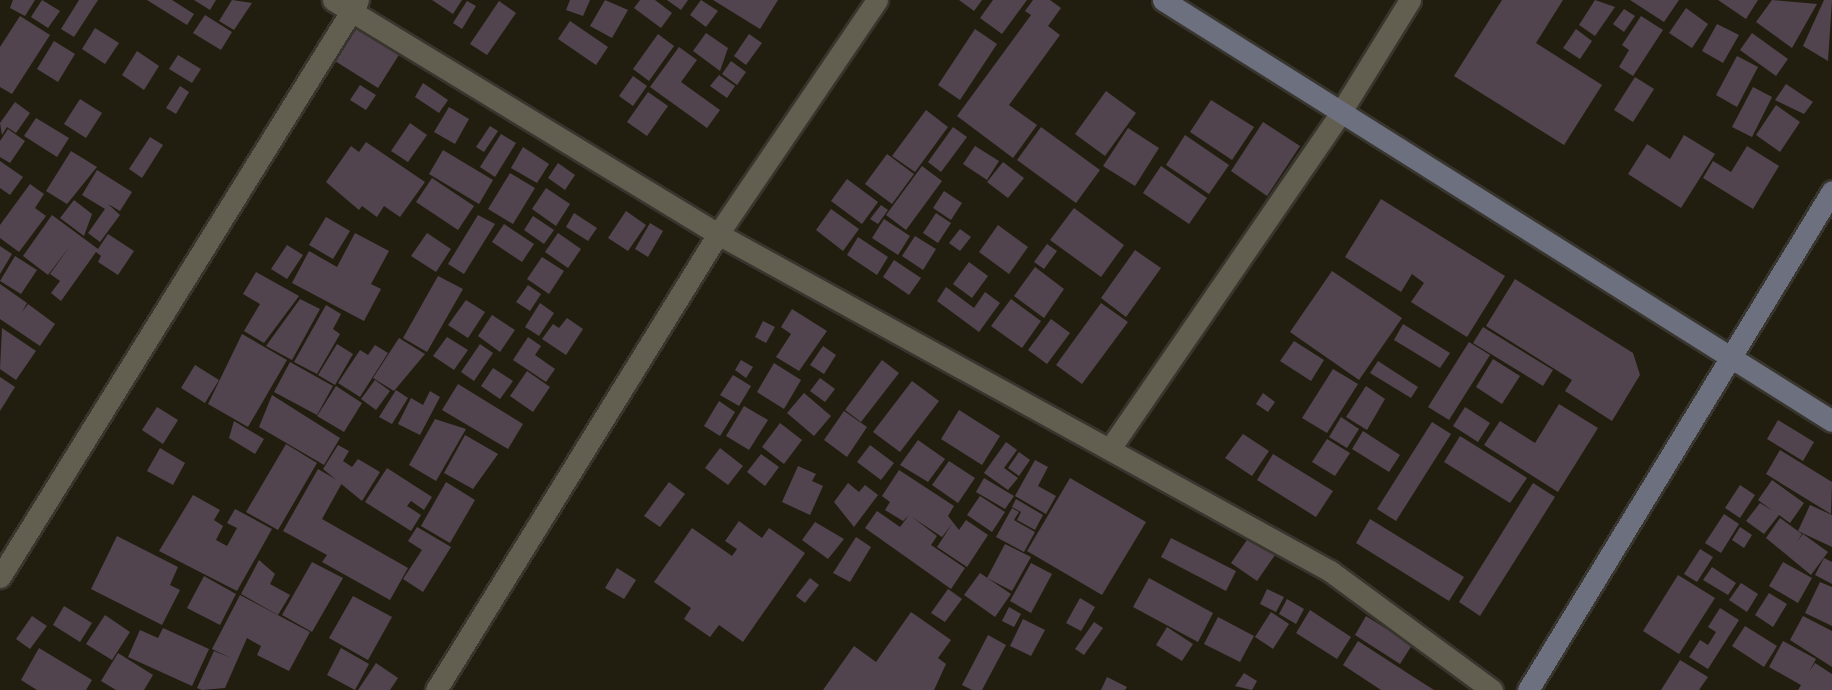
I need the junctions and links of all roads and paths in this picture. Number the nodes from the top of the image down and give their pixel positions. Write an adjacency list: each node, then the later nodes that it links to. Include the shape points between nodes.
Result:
1 (333, 0): 5 (street)
2 (877, 0): 8 (street)
3 (1163, 0): 6 (main road)
4 (1410, 0): 6 (street)
5 (355, 6): 8 (street); 12 (street)
6 (1339, 115): 9 (main road); 11 (street)
7 (1832, 191): 9 (main road)
8 (718, 234): 11 (street); 13 (street)
9 (1732, 356): 10 (main road); 15 (main road)
10 (1832, 421)
11 (1111, 447): 14 (street, via 1330,571)
12 (0, 578)
13 (436, 690)
14 (1492, 690)
15 (1528, 690)

